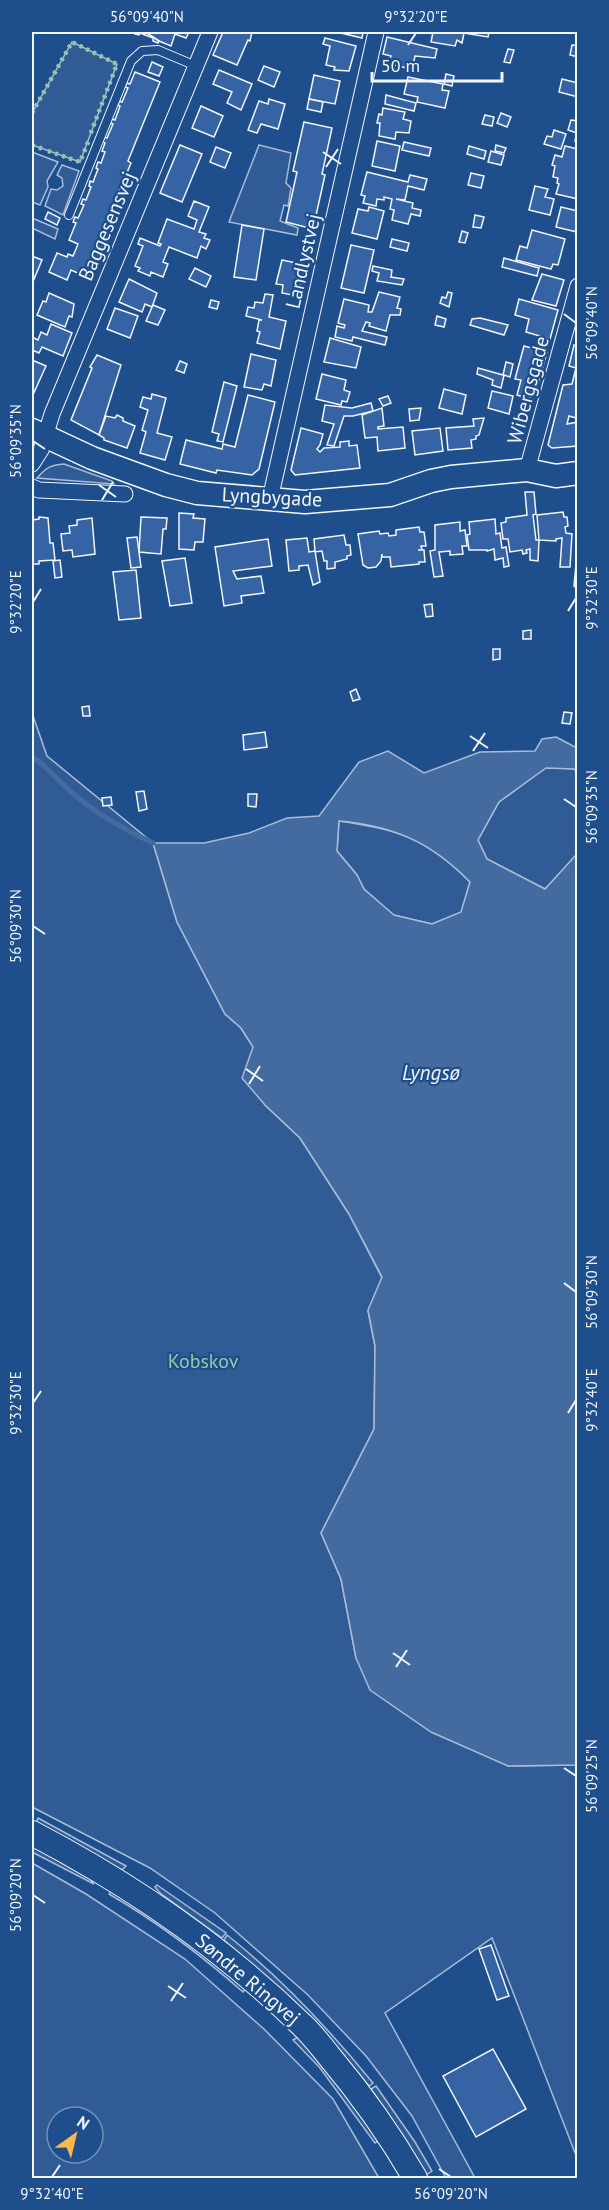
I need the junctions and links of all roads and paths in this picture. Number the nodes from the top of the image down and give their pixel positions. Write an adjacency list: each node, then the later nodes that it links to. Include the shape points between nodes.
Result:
1 (210, 32): 3 (street, Baggesensvej)
2 (376, 32): 12 (street, Landlystvej)
3 (196, 66): 4 (lane, via 158,50 142,51 131,61); 6 (street, Baggesensvej, via 56,404)
4 (69, 215)
5 (578, 286): 8 (street, Wibergsgade)
6 (38, 434): 7 (street, Baggesensvej, via 41,450); 12 (street, Lyngbygade, via 166,485 197,493)
7 (32, 464)
8 (527, 470): 9 (street, Lyngbygade, via 556,476); 12 (street, Lyngbygade, via 452,477 390,495 305,502)
9 (578, 474)
10 (32, 487): 11 (street)
11 (125, 494)
12 (270, 499)
13 (32, 1833): 14 (main road, Søndre Ringvej, via 143,1897 214,1947 303,2026 355,2087)
14 (415, 2178)

